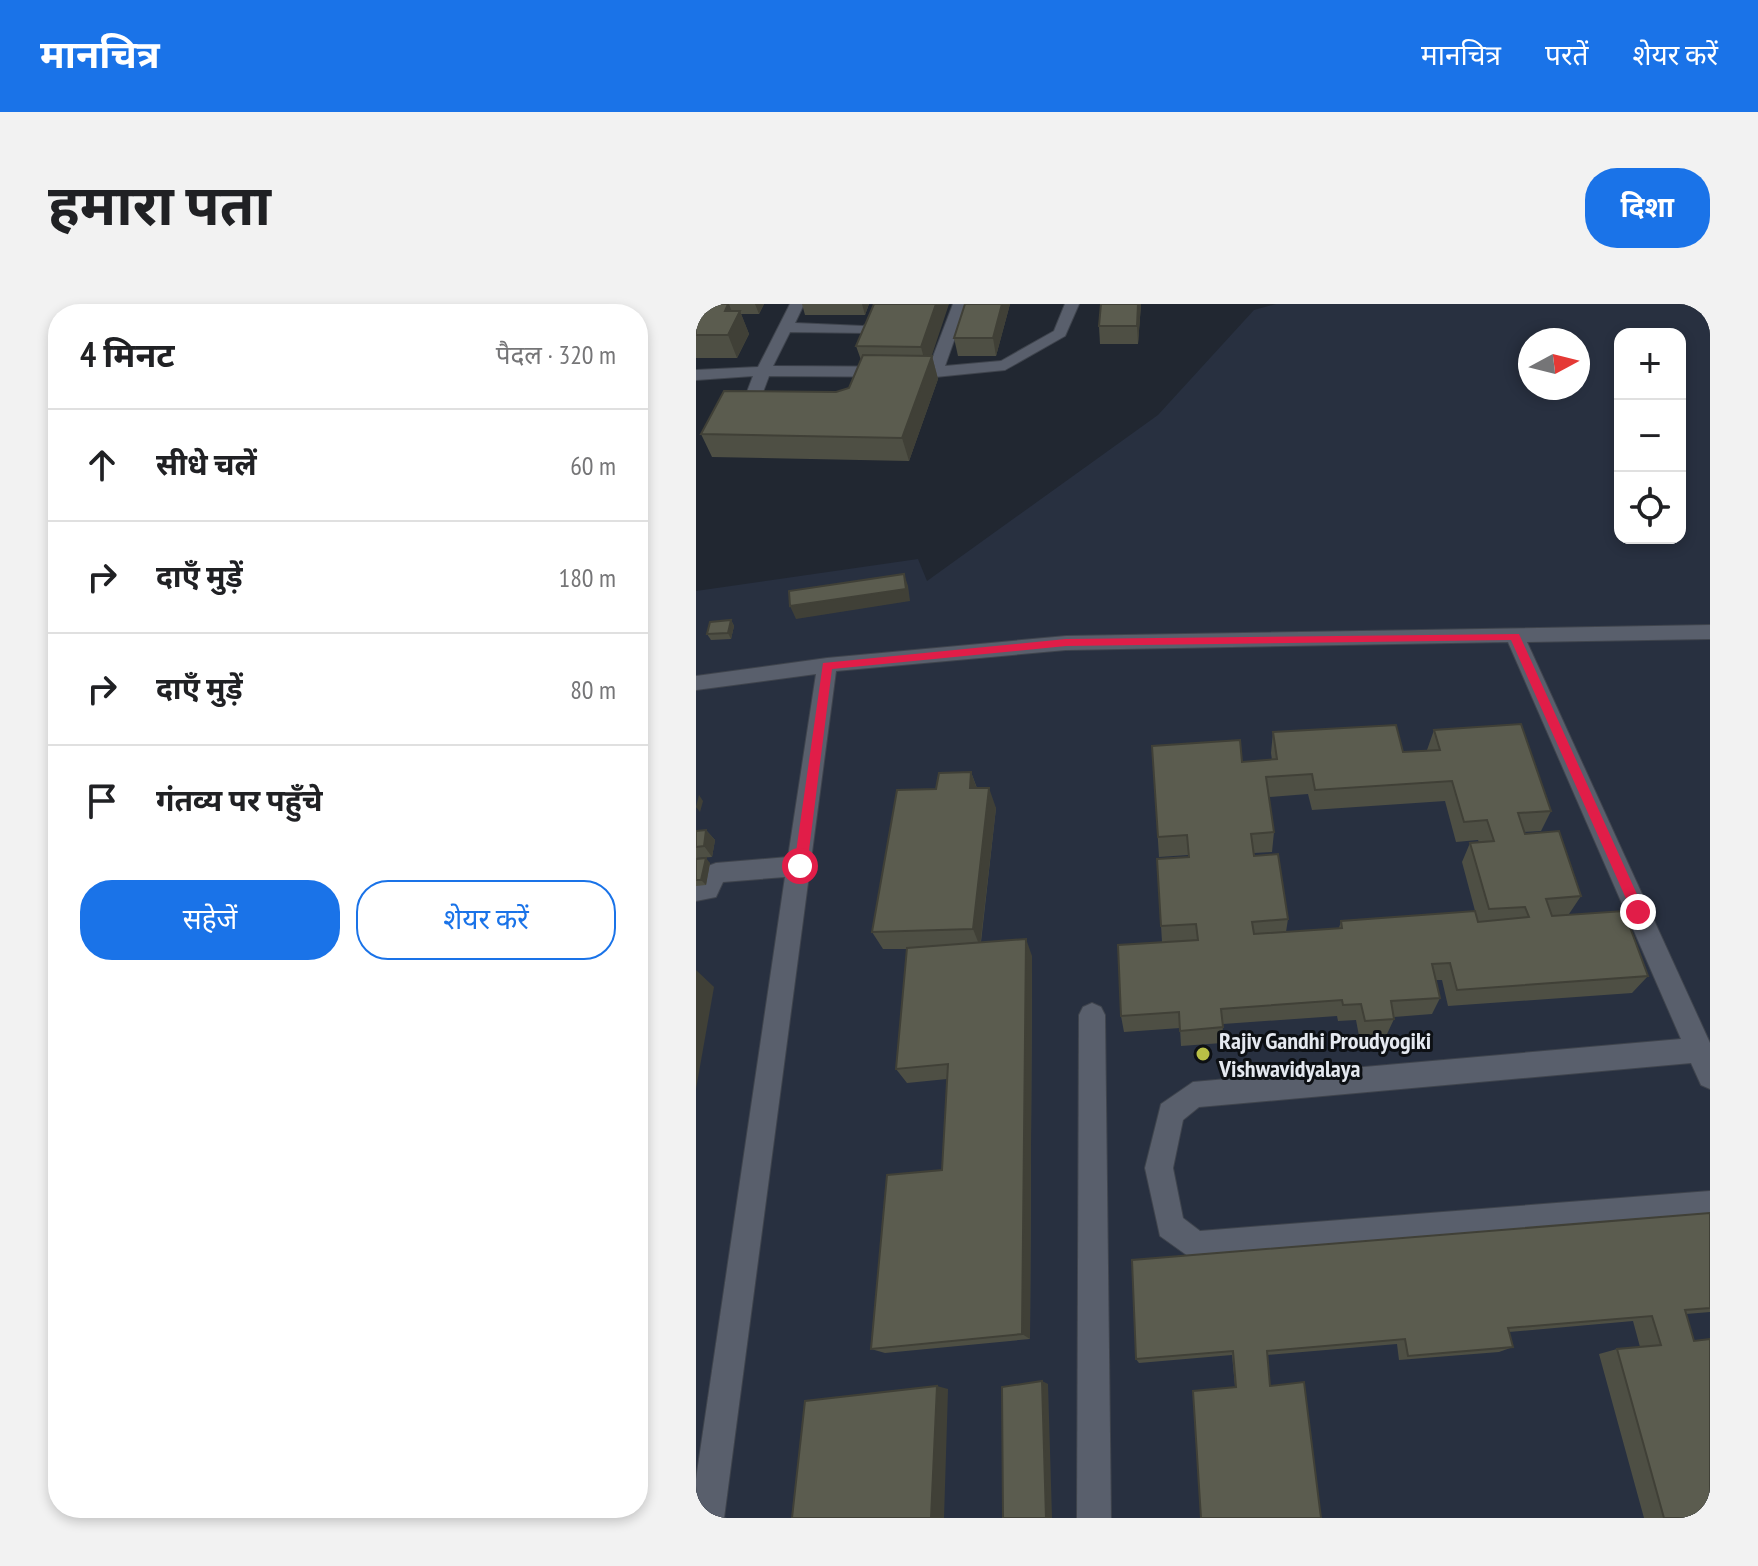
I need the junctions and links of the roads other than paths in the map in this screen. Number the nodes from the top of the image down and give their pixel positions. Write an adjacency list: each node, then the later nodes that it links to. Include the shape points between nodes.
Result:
1 (797, 304): 5 (lane)
2 (884, 304): 5 (lane, via 874,326 865,330)
3 (960, 304): 7 (lane)
4 (1072, 304): 7 (lane, via 1060,333 1005,365)
5 (787, 327): 6 (lane)
6 (763, 371): 7 (lane, via 850,377); 8 (lane); 9 (lane, via 750,405)
7 (935, 372)
8 (698, 376)
9 (779, 405)
10 (1710, 632): 11 (lane)
11 (1515, 636): 12 (lane, via 1066,643); 17 (lane)
12 (827, 665): 13 (lane); 14 (lane)
13 (696, 683)
14 (800, 866): 15 (lane, via 716,873 708,890); 20 (lane)
15 (696, 891)
16 (1092, 1015): 21 (lane)
17 (1700, 1050): 18 (lane); 19 (lane, via 1193,1095 1171,1113 1159,1168 1170,1226 1195,1246)
18 (1710, 1076)
19 (1710, 1205)
20 (707, 1518)
21 (1094, 1518)

